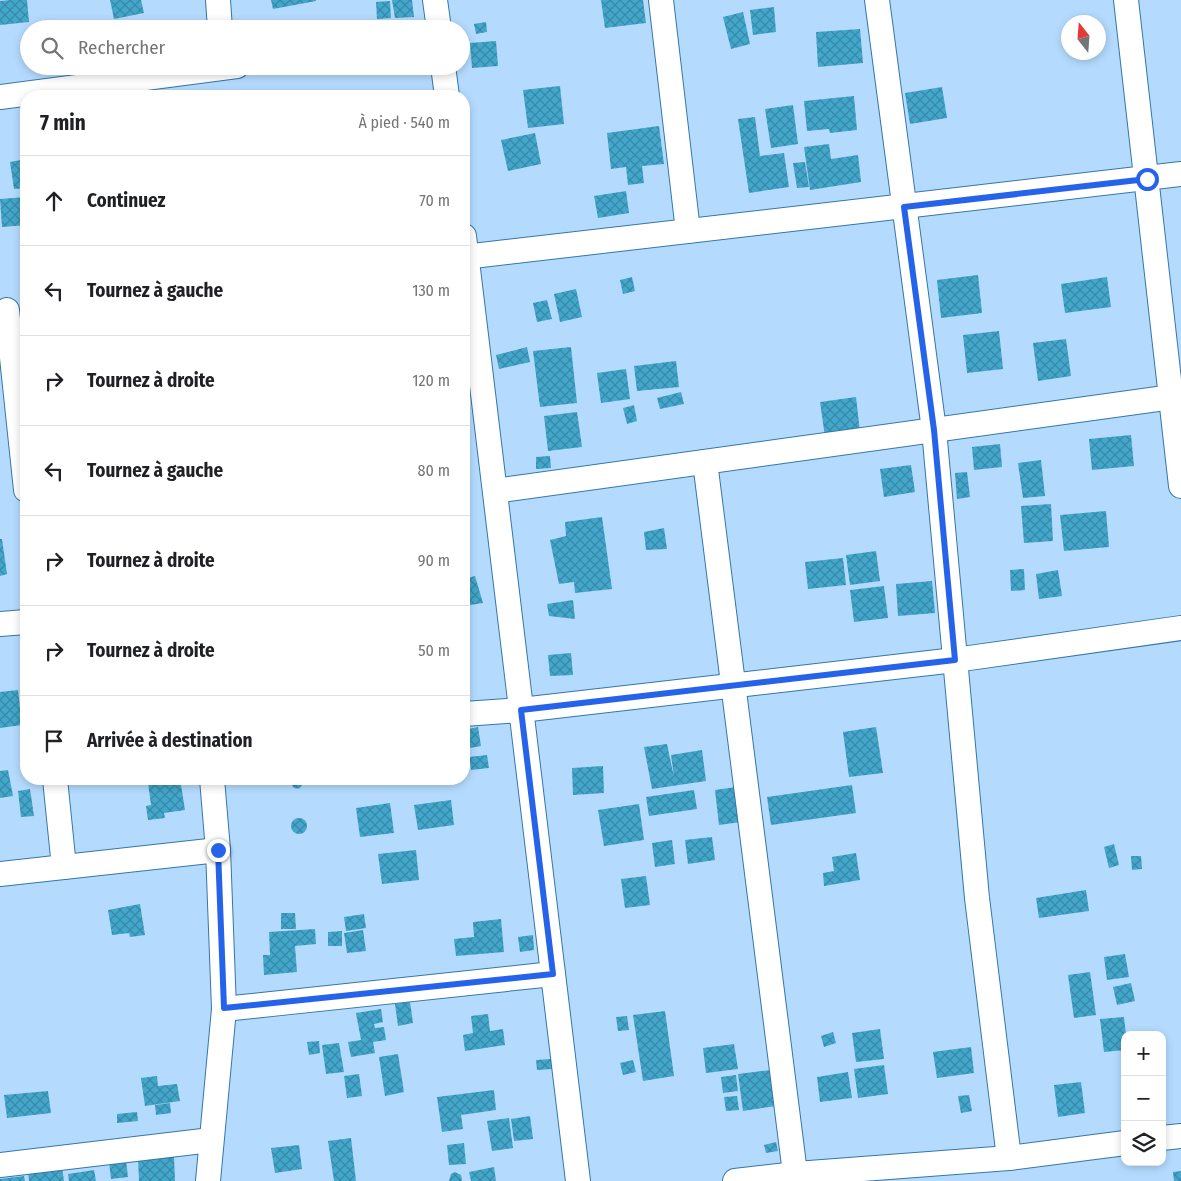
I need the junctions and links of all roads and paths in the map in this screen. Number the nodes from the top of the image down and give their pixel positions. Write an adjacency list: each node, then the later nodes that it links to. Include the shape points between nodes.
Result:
1 (218, 0): 6 (street)
2 (436, 0): 7 (street)
3 (661, 0): 17 (street)
4 (876, 0): 16 (street)
5 (1126, 0): 15 (street)
6 (219, 20)
7 (438, 20)
8 (167, 75): 10 (street)
9 (445, 75): 11 (street)
10 (53, 90)
11 (446, 90)
12 (20, 94): 13 (street)
13 (0, 97)
14 (1181, 174): 15 (street)
15 (1147, 179): 16 (street); 21 (street)
16 (904, 207): 17 (street); 23 (street)
17 (688, 231): 18 (street)
18 (470, 250)
19 (470, 290): 26 (street)
20 (11, 309): 22 (street)
21 (1172, 397): 23 (street); 25 (street)
22 (20, 418)
23 (934, 430): 24 (street); 30 (street)
24 (705, 462): 26 (street); 31 (street)
25 (1181, 486)
26 (495, 491): 32 (street)
27 (20, 622): 28 (street)
28 (0, 624)
29 (1181, 628): 30 (street)
30 (955, 660): 31 (street); 45 (street, via 977,898)
31 (734, 686): 32 (street); 47 (street)
32 (521, 710): 33 (street); 39 (street)
33 (470, 714)
34 (56, 785): 37 (street)
35 (213, 785): 36 (street)
36 (218, 850): 37 (street); 40 (street)
37 (64, 867): 38 (street)
38 (0, 874)
39 (553, 974): 40 (street); 49 (street)
40 (224, 1008): 43 (street)
41 (1181, 1136): 42 (street)
42 (1166, 1138)
43 (211, 1140): 46 (street); 48 (street)
44 (1121, 1144): 45 (street)
45 (1009, 1158): 47 (street)
46 (0, 1165)
47 (796, 1178): 50 (street)
48 (208, 1181)
49 (578, 1181)
50 (735, 1181)

